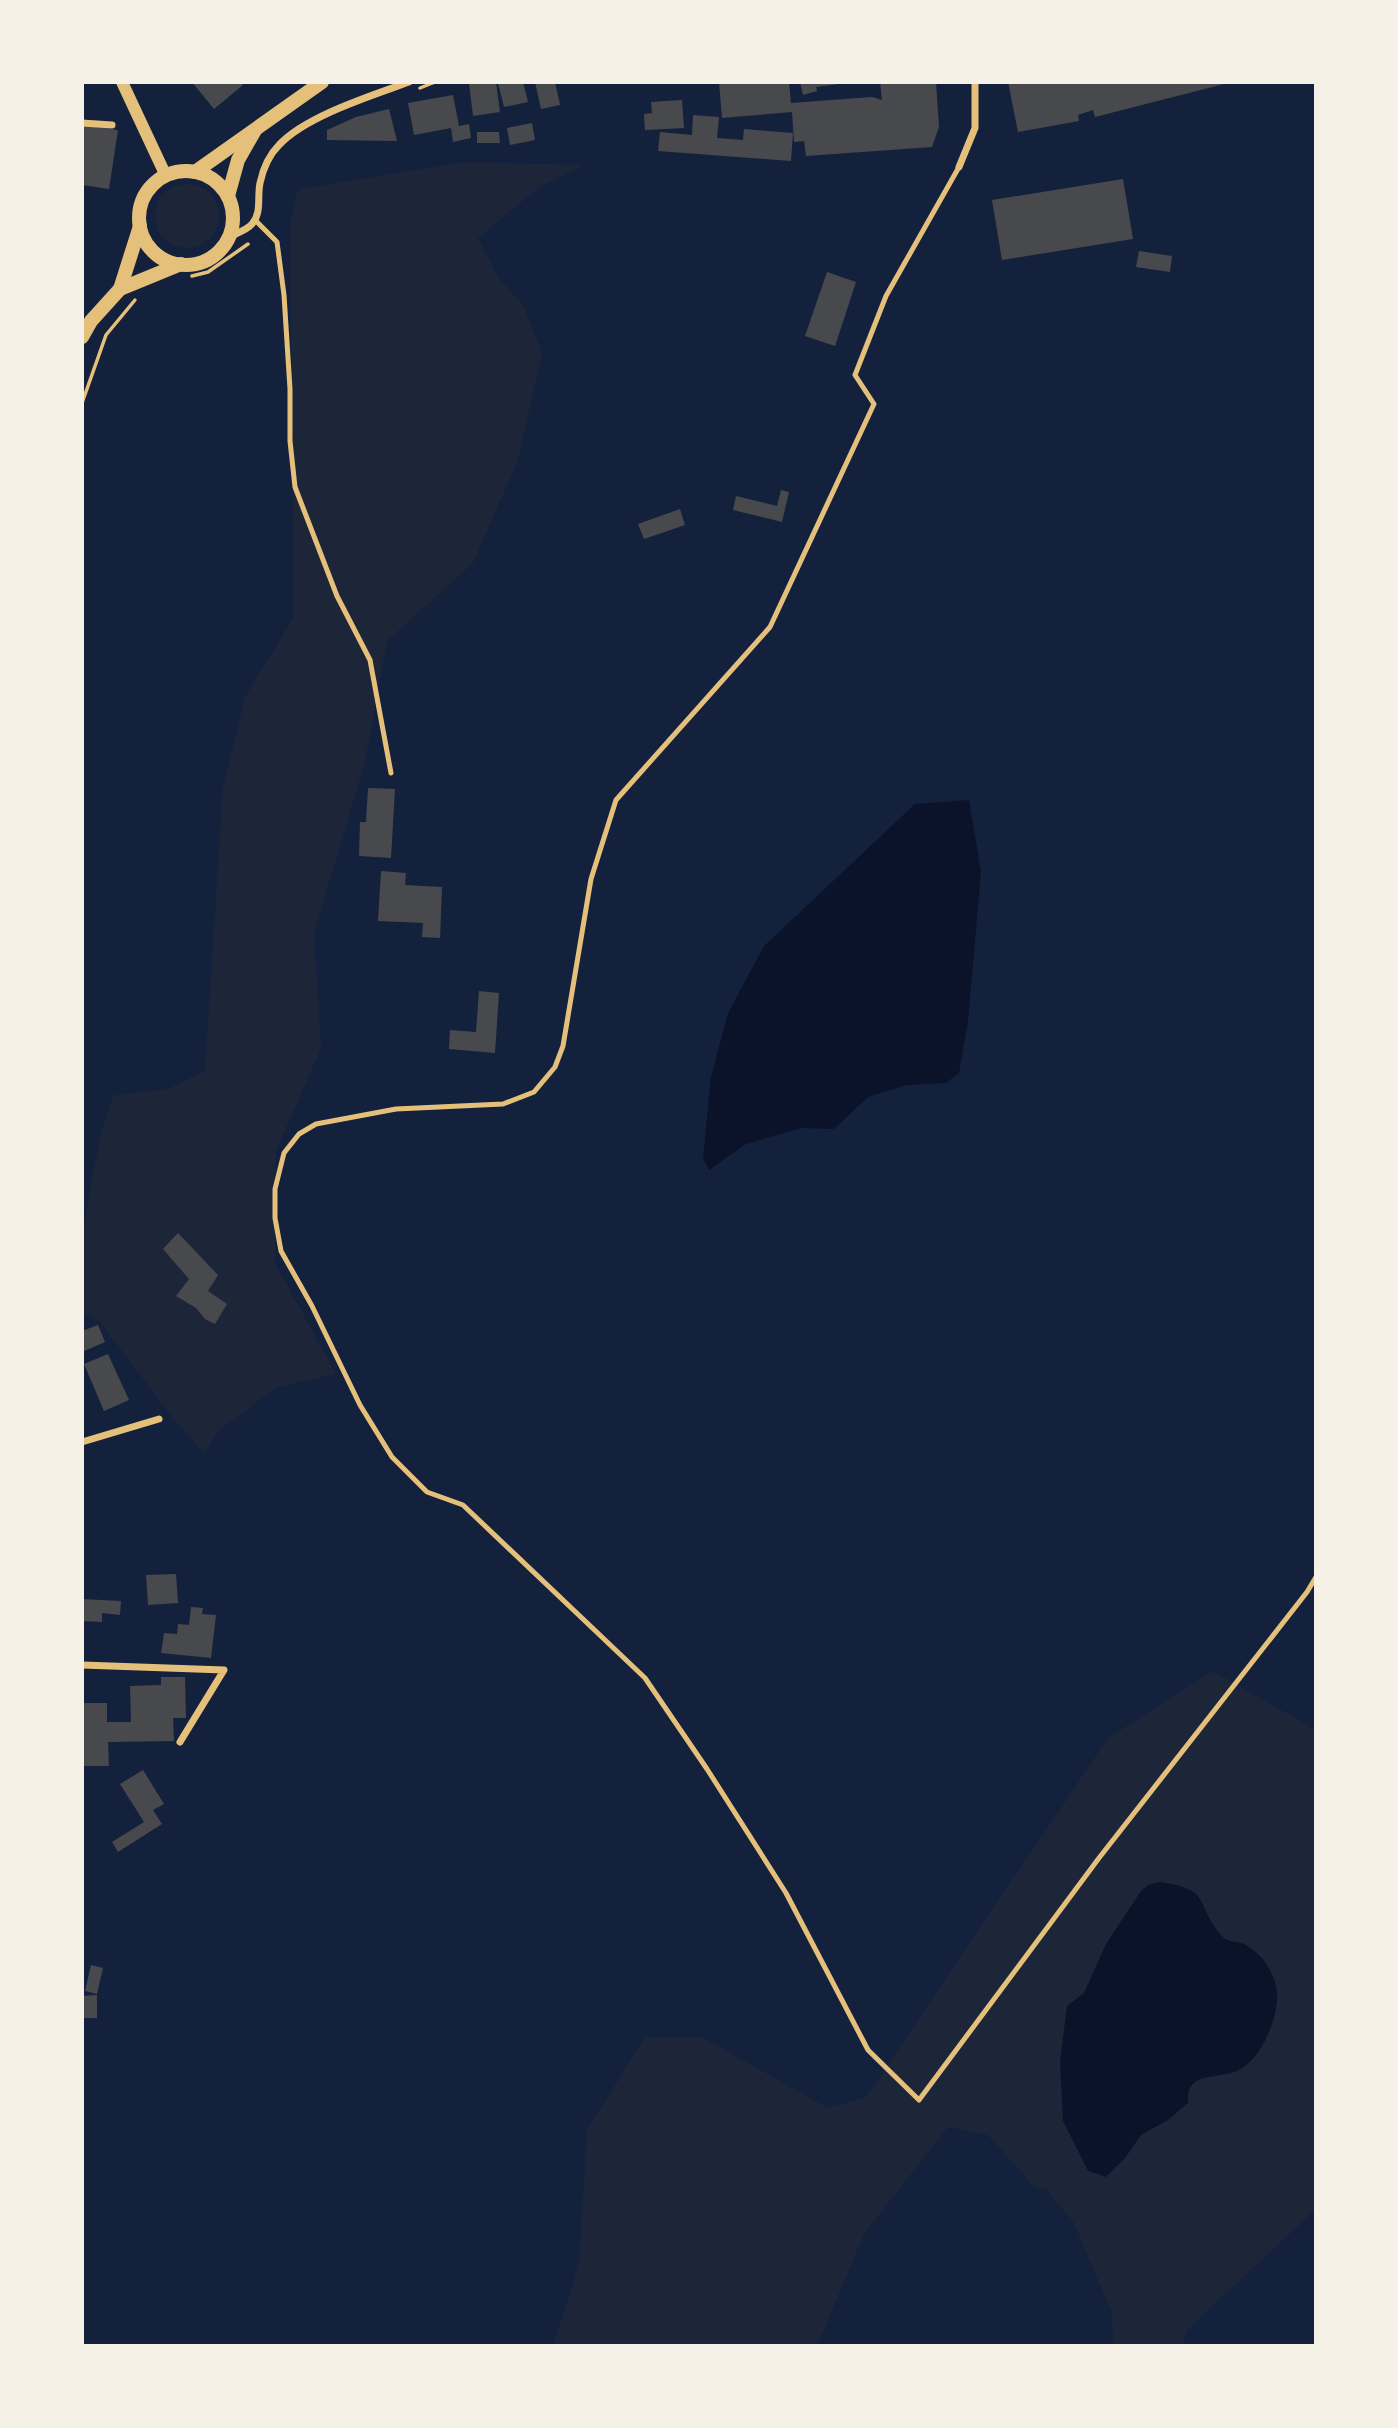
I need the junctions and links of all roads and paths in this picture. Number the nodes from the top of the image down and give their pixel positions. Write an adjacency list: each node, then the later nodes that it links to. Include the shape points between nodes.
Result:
1 (122, 82): 10 (street)
2 (322, 82): 7 (main road)
3 (409, 82): 12 (street, via 318,119 278,145 265,165)
4 (975, 82): 8 (street, via 975,128)
5 (82, 123): 6 (street)
6 (112, 125)
7 (256, 128): 9 (main road); 11 (main road, via 238,160)
8 (959, 167): 21 (lane, via 886,296 855,375 874,404 770,627 616,800 591,879 555,1067 534,1092 503,1104 396,1109 316,1124 299,1134 284,1153 275,1189 281,1251 360,1405 392,1457 427,1492 463,1505 645,1678 786,1893 868,2050 919,2100)
9 (195, 172): 10 (main road); 11 (main road, via 220,185)
10 (166, 176): 13 (main road, via 145,195 139,210)
11 (228, 196): 14 (main road, via 233,223)
12 (255, 220): 14 (street); 18 (lane, via 277,242 295,487 337,596 369,660)
13 (140, 226): 15 (main road, via 154,252); 16 (main road)
14 (229, 237): 15 (main road, via 209,258)
15 (181, 264): 16 (main road)
16 (120, 289): 17 (main road)
17 (82, 337)
18 (391, 773)
19 (159, 1419): 20 (street)
20 (82, 1442)
21 (1316, 1577)
22 (82, 1665): 23 (street, via 224,1670)
23 (180, 1742)

